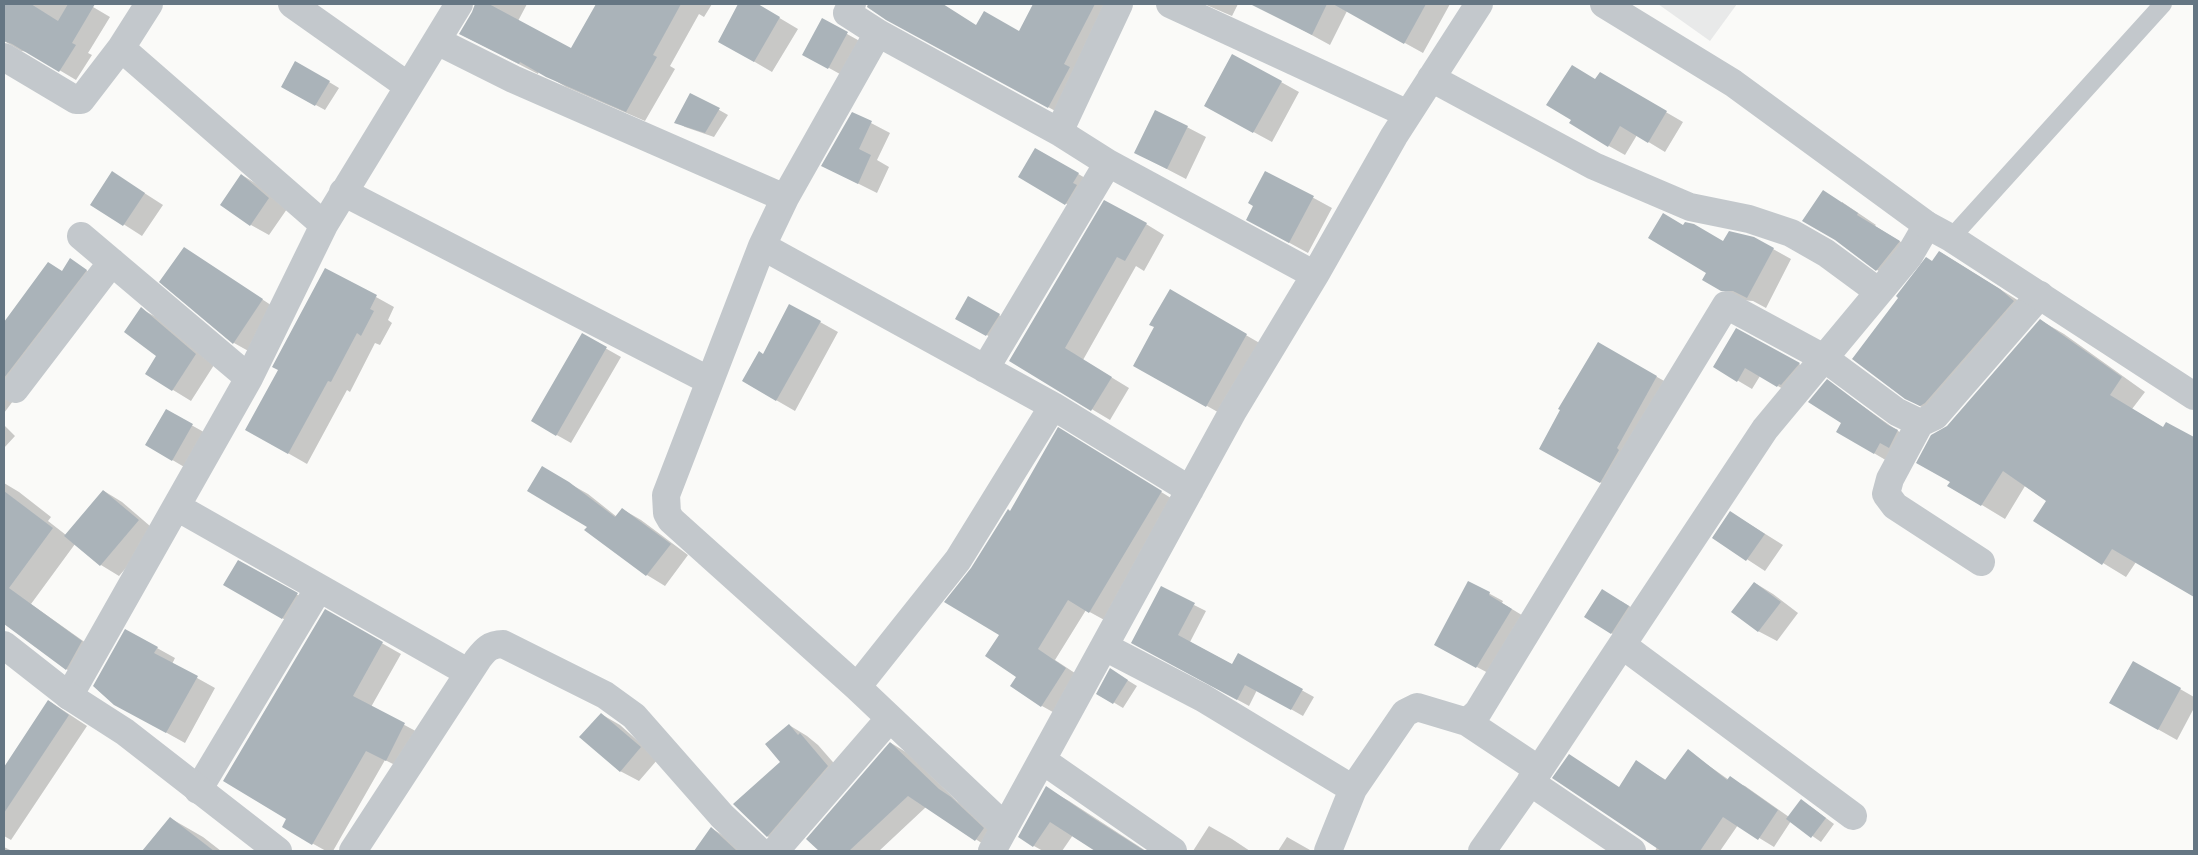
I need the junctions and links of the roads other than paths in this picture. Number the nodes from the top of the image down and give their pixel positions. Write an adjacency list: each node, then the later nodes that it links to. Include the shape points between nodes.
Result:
1 (149, 4): 12 (street)
2 (292, 4): 15 (street)
3 (459, 4): 11 (street)
4 (1119, 4): 17 (street)
5 (1170, 4): 16 (street)
6 (1479, 4): 14 (street)
7 (1604, 4): 21 (street, via 1733,82)
8 (2163, 4): 24 (lane)
9 (843, 7): 10 (street)
10 (878, 33): 17 (street); 20 (street)
11 (437, 42): 15 (street); 20 (street, via 513,79)
12 (121, 48): 13 (street, via 82,100 76,100); 22 (street)
13 (4, 57)
14 (1431, 78): 16 (street); 28 (street, via 1594,166 1690,207 1791,233 1826,253)
15 (408, 86): 19 (street)
16 (1408, 114): 27 (street)
17 (1059, 132): 18 (street)
18 (1108, 163): 27 (street); 31 (street)
19 (344, 192): 22 (street); 33 (street)
20 (784, 198): 25 (street)
21 (1927, 224): 24 (street); 28 (street, via 1909,256)
22 (324, 225): 32 (street)
23 (81, 236): 26 (street)
24 (1951, 238): 29 (street)
25 (762, 246): 31 (street); 33 (street)
26 (112, 262): 32 (street); 34 (street)
27 (1315, 275): 38 (street)
28 (1879, 292): 30 (street)
29 (2040, 296): 35 (street); 37 (street, via 1935,416)
30 (1824, 358): 37 (street, via 1897,412); 43 (street, via 1765,429); 49 (street, via 1726,305 1516,651 1478,712)
31 (985, 369): 36 (street)
32 (249, 378): 39 (street)
33 (710, 381): 46 (street, via 666,495 667,513)
34 (15, 389)
35 (2194, 396)
36 (1052, 406): 38 (street); 46 (street, via 958,560)
37 (1920, 423): 40 (street, via 1890,479 1886,494 1895,506)
38 (1190, 490): 44 (street)
39 (177, 507): 41 (street); 47 (street)
40 (1981, 562)
41 (319, 588): 45 (street); 53 (street)
42 (4, 645): 47 (street)
43 (1622, 645): 51 (street); 54 (street)
44 (1104, 646): 50 (street); 52 (street, via 1203,698)
45 (469, 673): 58 (street); 59 (street, via 492,645 503,644 605,695 634,716 722,816)
46 (857, 687): 48 (street)
47 (69, 696): 53 (street, via 125,732)
48 (890, 718): 55 (street); 60 (street)
49 (1467, 722): 51 (street); 52 (street, via 1417,707 1405,712)
50 (1042, 760): 55 (street); 62 (street)
51 (1534, 776): 63 (street); 64 (street)
52 (1353, 789): 56 (street)
53 (198, 790): 57 (street)
54 (1853, 816)
55 (1005, 827): 61 (street)
56 (1333, 849)
57 (278, 851)
58 (353, 851)
59 (759, 851)
60 (775, 851)
61 (992, 851)
62 (1173, 851)
63 (1482, 851)
64 (1632, 851)

